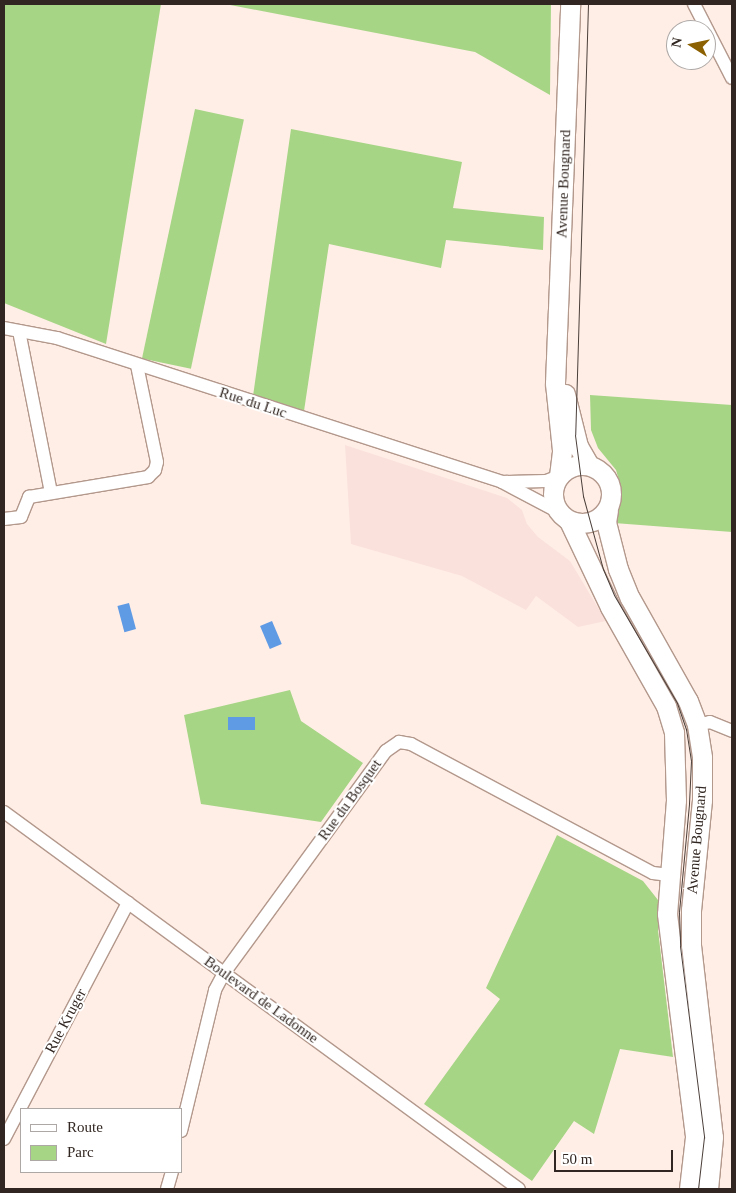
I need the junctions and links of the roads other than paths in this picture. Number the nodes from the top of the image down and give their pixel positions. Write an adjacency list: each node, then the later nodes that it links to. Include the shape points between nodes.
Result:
1 (570, 4): 6 (main road, Avenue Bougnard)
2 (694, 4): 3 (street)
3 (732, 78)
4 (4, 328): 5 (street, Rue du Luc)
5 (19, 331): 7 (street, Rue du Luc, via 57,338); 11 (street)
6 (558, 364): 8 (main road, Avenue Bougnard, via 578,446); 9 (main road, Avenue Bougnard, via 556,398 562,464)
7 (138, 365): 10 (street, Rue du Luc); 11 (street, via 157,462 155,470 148,477)
8 (589, 465): 9 (main road, via 571,467); 12 (main road, Avenue Bougnard, via 599,469 610,484)
9 (559, 476): 10 (street, Rue du Luc, via 546,482); 13 (main road, Avenue Bougnard, via 553,494)
10 (502, 482): 13 (street, Rue du Luc)
11 (50, 493): 14 (street, via 29,497 21,517)
12 (608, 510): 13 (main road, via 589,523); 15 (main road, Avenue Bougnard, via 609,539 630,598 688,701)
13 (564, 517): 18 (main road, Avenue Bougnard, via 666,706 677,758)
14 (4, 519)
15 (697, 725): 16 (street, via 710,722); 29 (main road, Avenue Bougnard, via 702,758 702,800 691,910 691,945 713,1137)
16 (732, 731)
17 (4, 812): 19 (street, Boulevard de Ladonne)
18 (669, 875): 20 (street, Rue du Bosquet, via 653,873 411,744 399,742 386,751); 28 (main road, Avenue Bougnard, via 669,947 695,1137)
19 (128, 903): 20 (street, Boulevard de Ladonne); 21 (street, Rue Kruger)
20 (224, 973): 23 (street, Rue du Bosquet, via 215,990); 27 (street, Boulevard de Ladonne)
21 (20, 1108)
22 (20, 1109): 24 (street, Rue Kruger)
23 (182, 1127)
24 (4, 1139)
25 (172, 1173): 26 (street)
26 (168, 1189)
27 (519, 1189)
28 (689, 1189)
29 (708, 1189)

